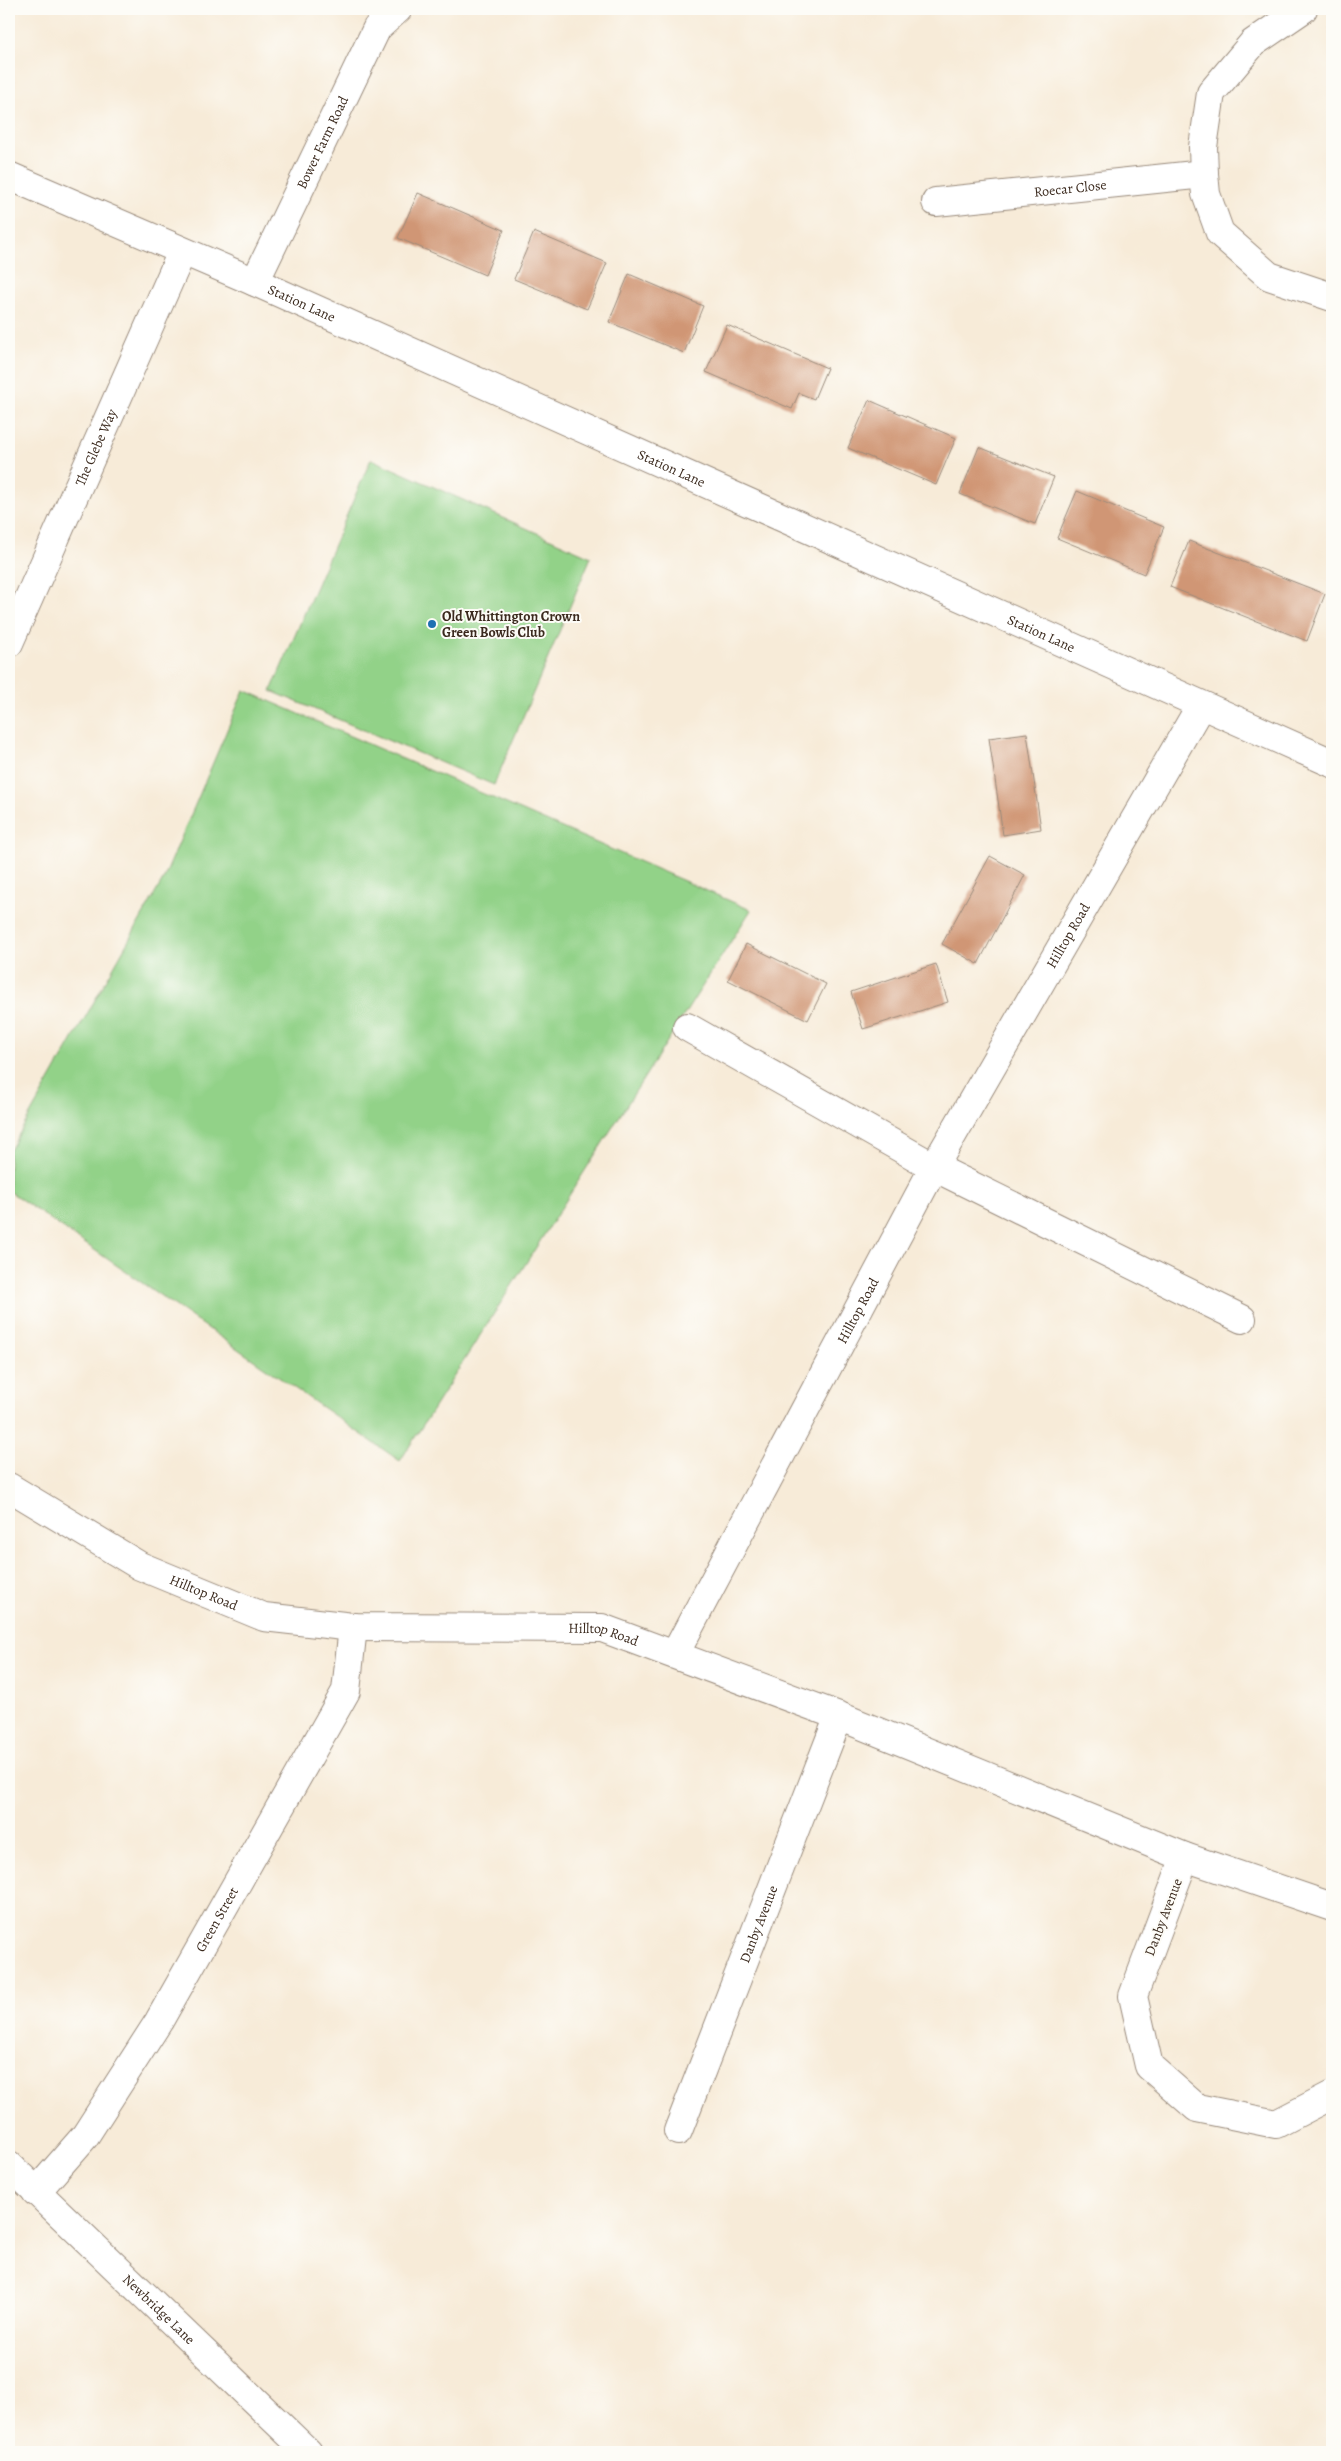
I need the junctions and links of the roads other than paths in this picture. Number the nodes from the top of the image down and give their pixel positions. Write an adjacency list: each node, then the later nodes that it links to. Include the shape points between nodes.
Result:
1 (398, 9): 7 (street, Bower Farm Road, via 376,28)
2 (1303, 9): 3 (street, via 1253,42 1211,93 1203,147)
3 (1204, 174): 5 (street, Roecar Close); 8 (street, via 1206,194 1220,233 1268,276)
4 (9, 176): 6 (street, Station Lane)
5 (936, 202)
6 (182, 252): 7 (street, Station Lane); 9 (street, The Glebe Way)
7 (255, 282): 10 (street, Station Lane)
8 (1332, 296)
9 (9, 643)
10 (1201, 705): 11 (street, Station Lane); 13 (street, Hilltop Road)
11 (1332, 763)
12 (687, 1027): 13 (street)
13 (934, 1167): 14 (street); 17 (street, Hilltop Road)
14 (1242, 1319)
15 (9, 1487): 16 (street, Hilltop Road, via 140,1566 264,1617)
16 (353, 1627): 17 (street, Hilltop Road, via 602,1628); 24 (street, Green Street, via 346,1692 159,2021 85,2136)
17 (675, 1654): 18 (street)
18 (840, 1716): 19 (street); 22 (street, Danby Avenue)
19 (1185, 1858): 20 (street); 21 (street, Danby Avenue, via 1133,1996 1149,2066 1197,2108 1276,2124)
20 (1332, 1908)
21 (1332, 2095)
22 (678, 2131)
23 (9, 2165): 24 (street, Newbridge Lane)
24 (36, 2192): 25 (street, Newbridge Lane)
25 (308, 2452)

